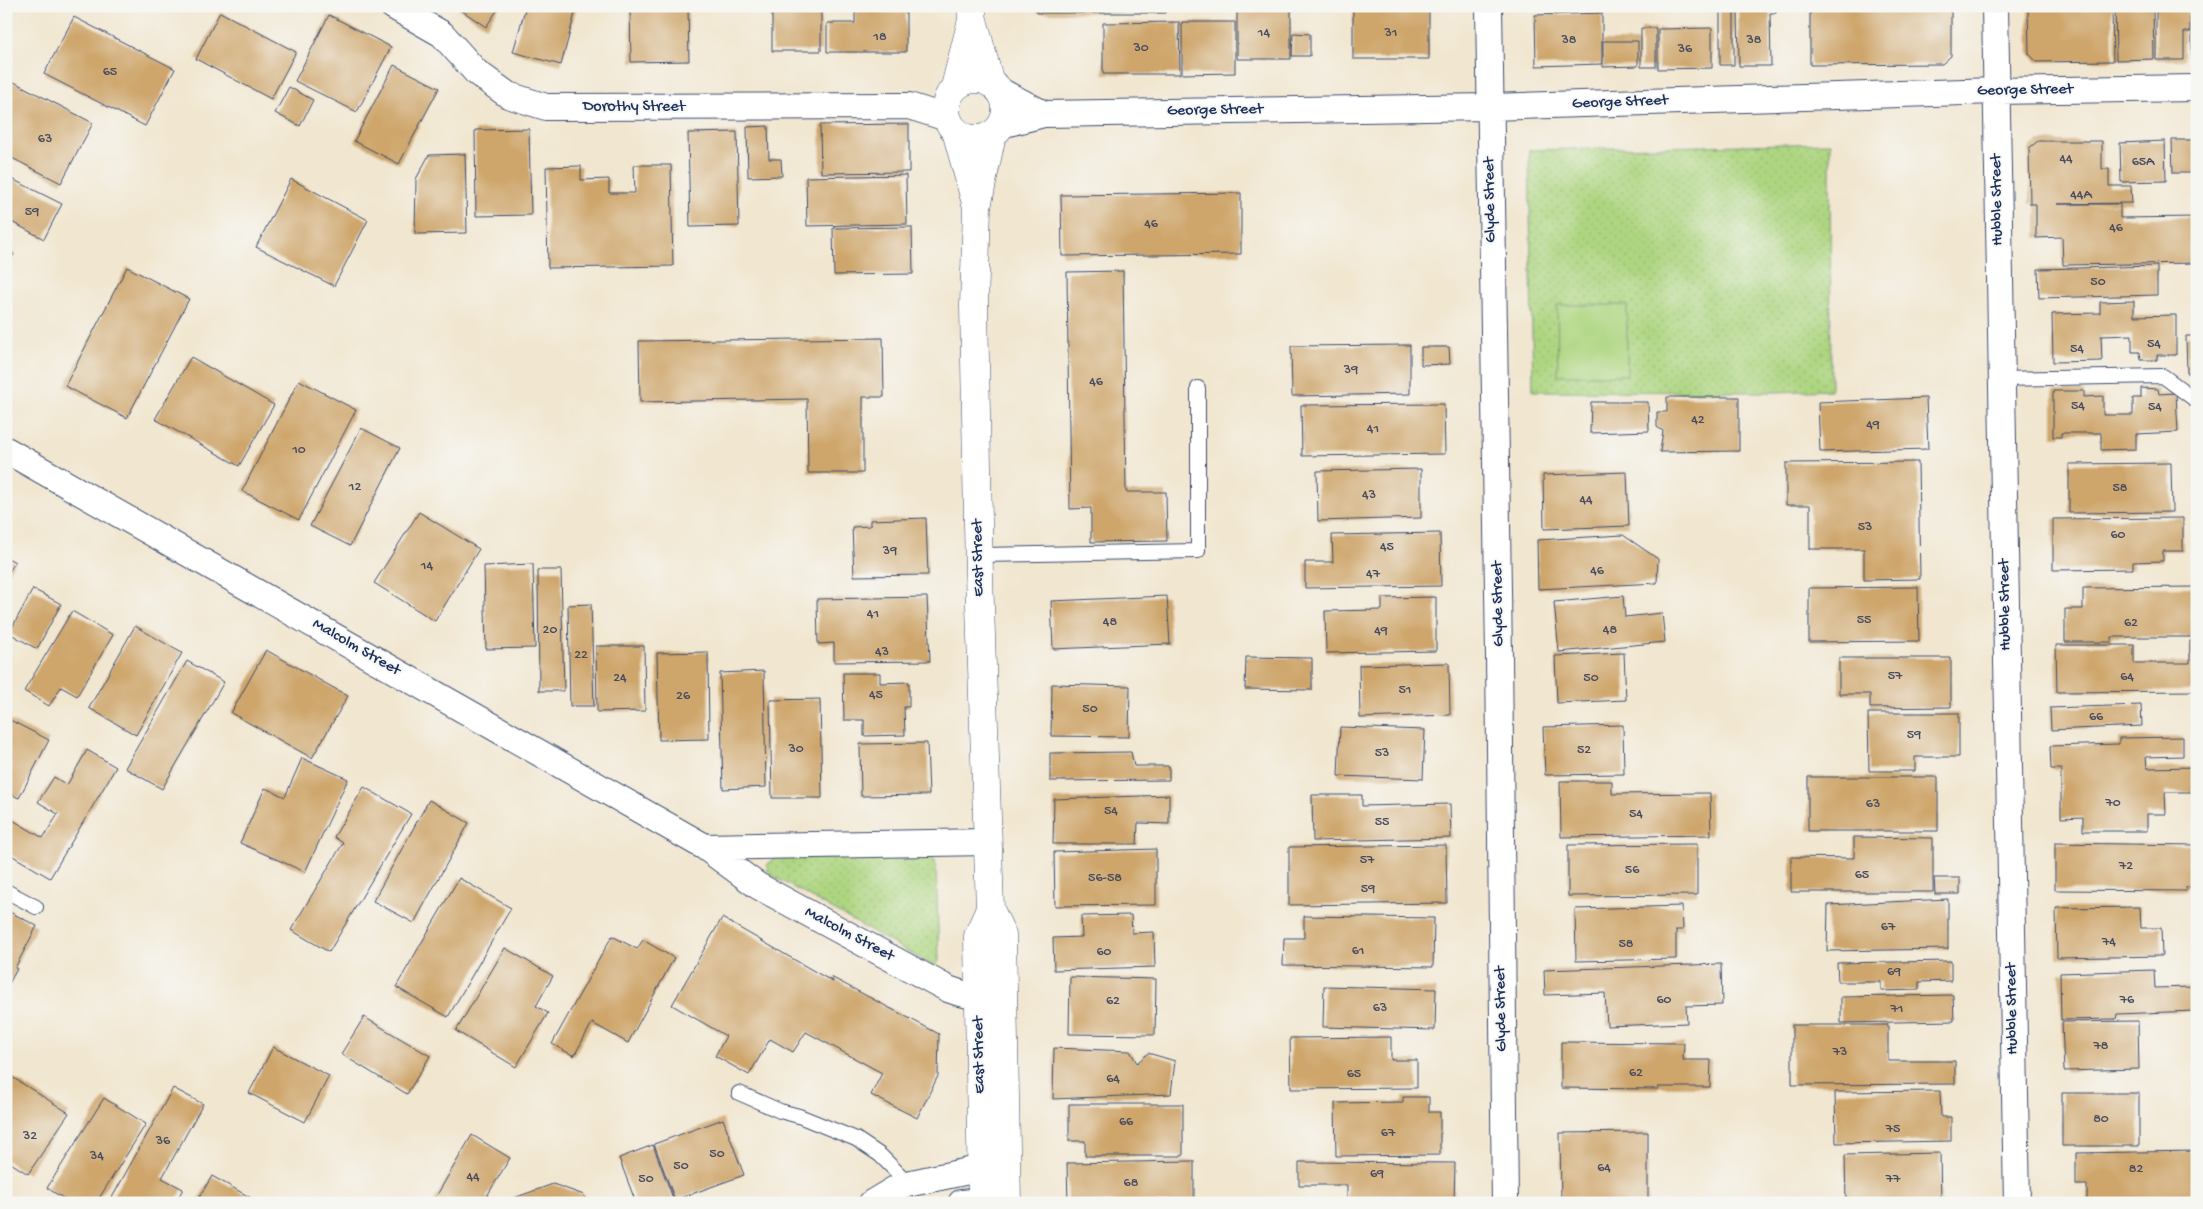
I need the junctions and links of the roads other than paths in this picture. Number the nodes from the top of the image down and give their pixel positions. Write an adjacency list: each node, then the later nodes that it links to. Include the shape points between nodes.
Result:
1 (393, 6): 8 (street, Dorothy Street, via 442,34 476,72 508,95 546,107)
2 (1489, 6): 9 (street, Glyde Street)
3 (1995, 6): 7 (street, Hubble Street)
4 (972, 11): 5 (street, East Street); 8 (street, East Street)
5 (994, 86): 8 (street, via 975,79 961,83); 10 (street, George Street); 11 (street, via 1005,107)
6 (2197, 88): 7 (street, George Street)
7 (1996, 91): 9 (street, George Street); 13 (street, Hubble Street)
8 (952, 107): 11 (street, via 973,138 983,138); 12 (street, East Street)
9 (1489, 107): 10 (street, George Street); 28 (street, Glyde Street, via 1500,656)
10 (1044, 114): 11 (street, George Street)
11 (996, 129): 12 (street, East Street)
12 (977, 207): 17 (street, East Street, via 974,306)
13 (2002, 379): 15 (lane, via 2163,376); 29 (street, Hubble Street)
14 (1198, 388): 17 (lane, via 1198,551)
15 (2197, 401)
16 (6, 450): 19 (street, Malcolm Street)
17 (979, 555): 18 (street, East Street)
18 (988, 842): 19 (street); 22 (street, East Street, via 990,909 978,936)
19 (705, 847): 22 (street, Malcolm Street, via 758,886 948,989)
20 (6, 891): 21 (lane)
21 (36, 907)
22 (991, 998): 24 (street, East Street)
23 (740, 1093): 25 (lane, via 856,1139 880,1155)
24 (994, 1165): 25 (street); 26 (street, East Street)
25 (910, 1184): 27 (street)
26 (988, 1202)
27 (872, 1203)
28 (1505, 1203)
29 (2017, 1203)

